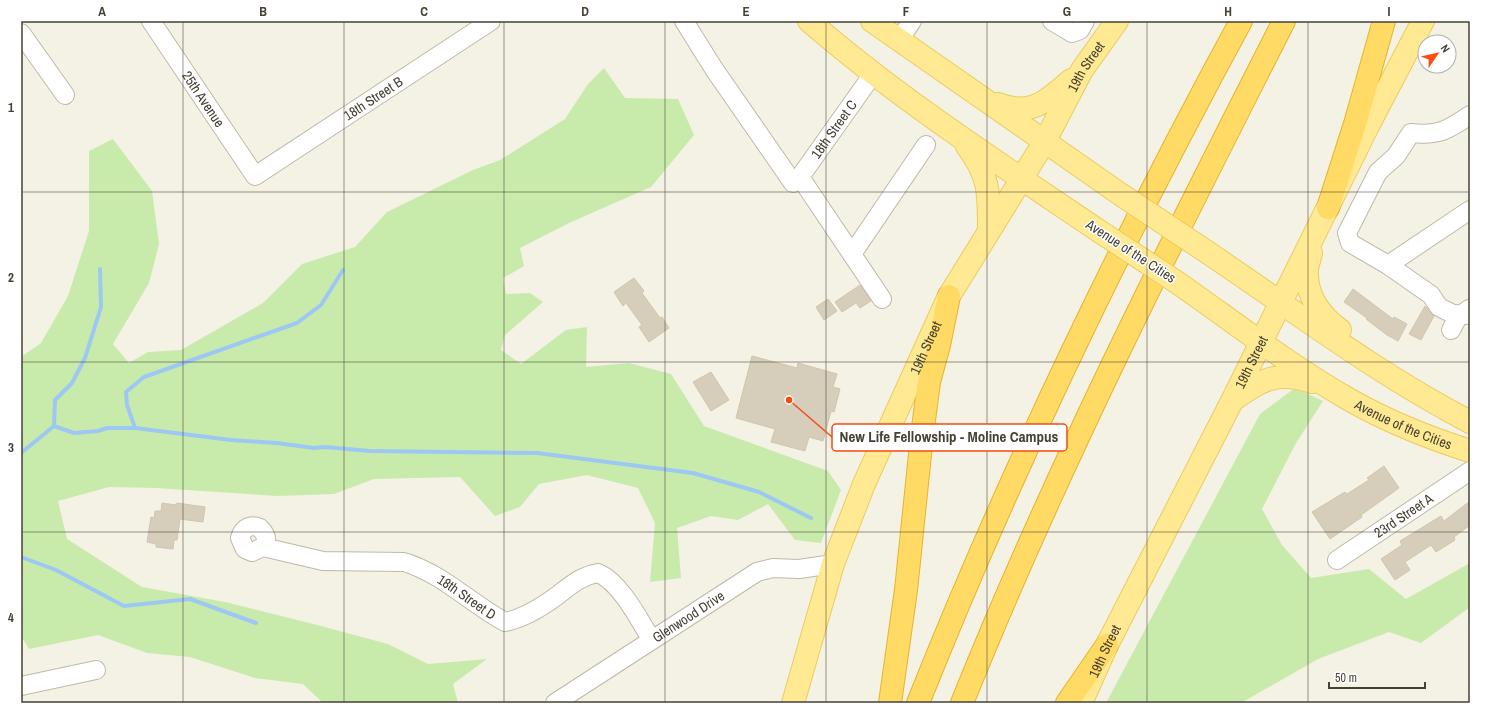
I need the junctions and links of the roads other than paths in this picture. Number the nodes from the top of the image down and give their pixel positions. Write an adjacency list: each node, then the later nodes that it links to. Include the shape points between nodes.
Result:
1 (151, 21): 24 (street, 25th Avenue)
2 (491, 21): 24 (street, 18th Street B)
3 (684, 21): 26 (street, via 714,69)
4 (809, 21): 17 (main road, Avenue of the Cities)
5 (872, 21): 15 (main road, Avenue of the Cities)
6 (912, 21): 15 (street)
7 (1052, 21): 8 (street, via 1072,33 1080,30)
8 (1085, 21)
9 (1117, 21): 16 (main road, 19th Street)
10 (1241, 21): 55 (highway, via 1202,92 1108,278 943,641)
11 (1284, 21): 56 (highway, via 1104,381 1033,537)
12 (1384, 21): 27 (highway)
13 (1423, 21): 27 (main road, 19th Street)
14 (21, 33): 18 (street)
15 (899, 40): 19 (main road, Avenue of the Cities)
16 (1082, 70): 19 (main road, via 1038,106 1011,109); 22 (main road, 19th Street)
17 (873, 74): 21 (main road, Avenue of the Cities); 26 (street, 18th Street C)
18 (65, 95)
19 (982, 98): 22 (main road, Avenue of the Cities)
20 (1470, 115): 32 (street, via 1441,132 1429,135 1411,133 1396,156 1378,172 1347,233 1350,242)
21 (960, 137): 25 (main road, Avenue of the Cities); 30 (main road, via 977,159 985,176 989,194)
22 (1045, 140): 25 (main road, 19th Street); 35 (main road, Avenue of the Cities, bridge, via 1120,194)
23 (926, 145): 31 (street)
24 (255, 176)
25 (1021, 178): 30 (main road, 19th Street); 38 (main road, Avenue of the Cities, bridge)
26 (796, 180): 31 (street)
27 (1328, 208): 29 (main road, 19th Street)
28 (1470, 210): 32 (street)
29 (1317, 229): 35 (main road, 19th Street); 41 (main road, via 1307,271 1313,302 1324,317 1381,358 1430,387)
30 (990, 230): 33 (main road, 19th Street)
31 (852, 254): 34 (street)
32 (1388, 265): 36 (street, via 1431,294 1439,307 1453,314)
33 (949, 296): 47 (main road, 19th Street, via 875,458); 54 (highway, via 923,427 906,590)
34 (882, 299)
35 (1281, 302): 38 (main road, 19th Street); 42 (main road, Avenue of the Cities, via 1395,379)
36 (1467, 312): 37 (street)
37 (1451, 330)
38 (1261, 342): 39 (main road, Avenue of the Cities); 40 (main road, 19th Street)
39 (1334, 390): 40 (main road, via 1301,379 1268,378); 43 (main road, Avenue of the Cities, via 1401,425 1435,440)
40 (1232, 401): 49 (main road, 19th Street)
41 (1470, 415)
42 (1470, 422)
43 (1470, 451)
44 (1470, 471): 46 (street, 23rd Street A)
45 (263, 548): 48 (street, 18th Street D, via 323,561 404,562 443,580 505,622 534,612 572,583 587,575 598,573 612,582)
46 (1337, 560)
47 (833, 564): 48 (street, Glenwood Drive, via 799,569 773,568 756,572); 53 (main road, 19th Street)
48 (652, 639): 52 (street, Glenwood Drive)
49 (1107, 645): 57 (highway); 58 (main road, 19th Street)
50 (96, 670): 51 (street)
51 (21, 686)
52 (555, 703)
53 (793, 703)
54 (890, 703)
55 (918, 703)
56 (962, 703)
57 (1067, 703)
58 (1081, 703)

